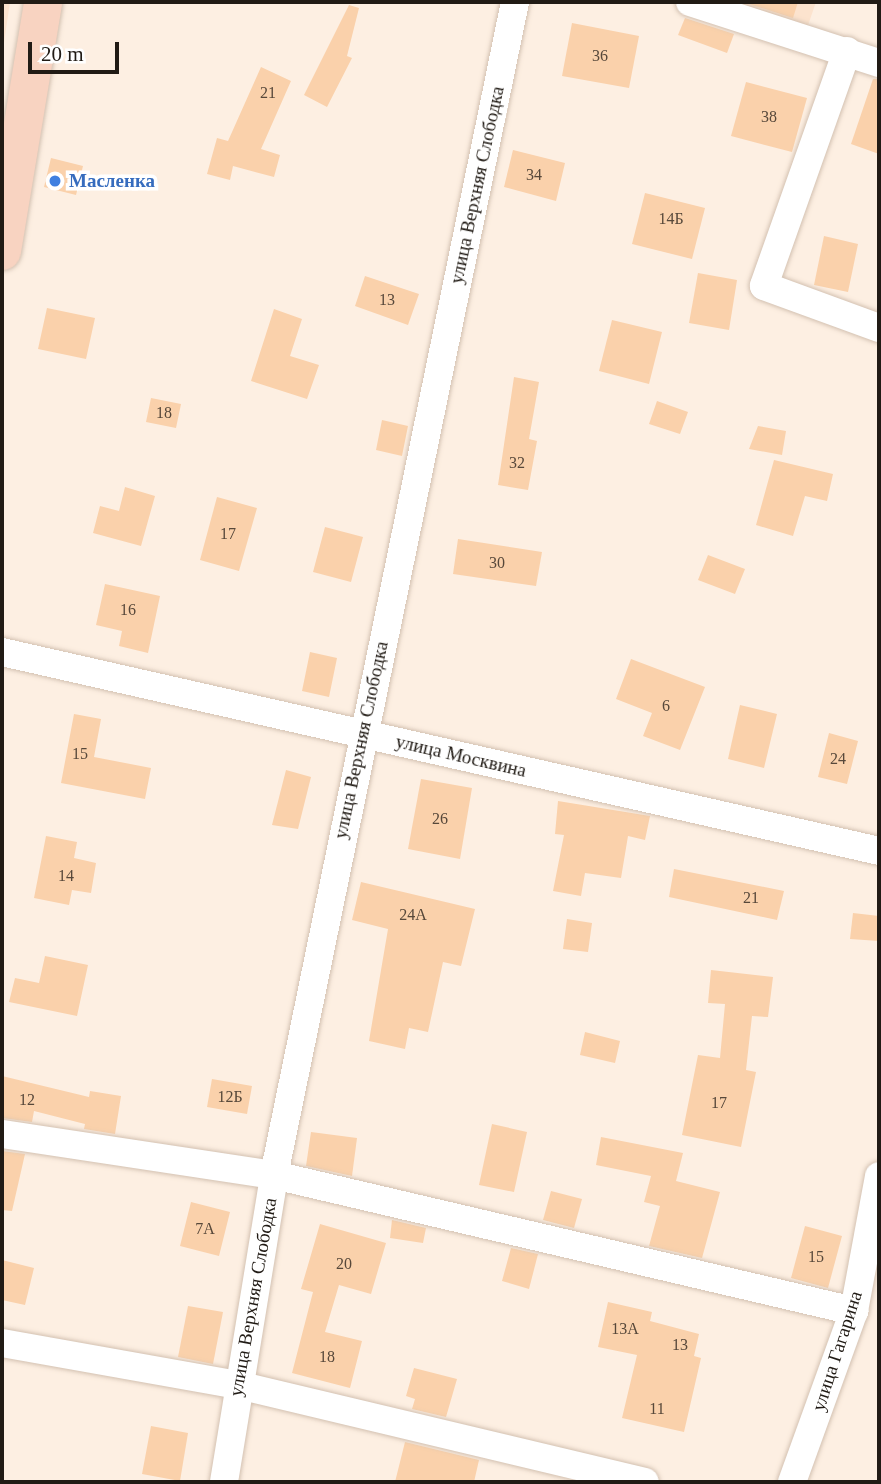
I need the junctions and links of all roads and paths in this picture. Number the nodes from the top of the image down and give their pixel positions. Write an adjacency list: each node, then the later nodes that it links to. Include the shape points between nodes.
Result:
1 (43, 2): 6 (main road)
2 (515, 2): 9 (street, улица Верхняя Слободка)
3 (690, 2): 4 (street)
4 (847, 51): 5 (street); 7 (street, via 764,286)
5 (879, 63)
6 (2, 251)
7 (879, 328)
8 (2, 652): 9 (street, улица Москвина)
9 (362, 733): 10 (street, улица Москвина); 12 (street, улица Верхняя Слободка)
10 (879, 851)
11 (2, 1134): 12 (street)
12 (274, 1175): 14 (street); 16 (street, улица Верхняя Слободка)
13 (879, 1176): 14 (street, улица Гагарина)
14 (854, 1311): 19 (street, улица Гагарина)
15 (2, 1343): 16 (street)
16 (238, 1385): 17 (street, улица Верхняя Слободка); 18 (street)
17 (223, 1482)
18 (645, 1482)
19 (792, 1482)

